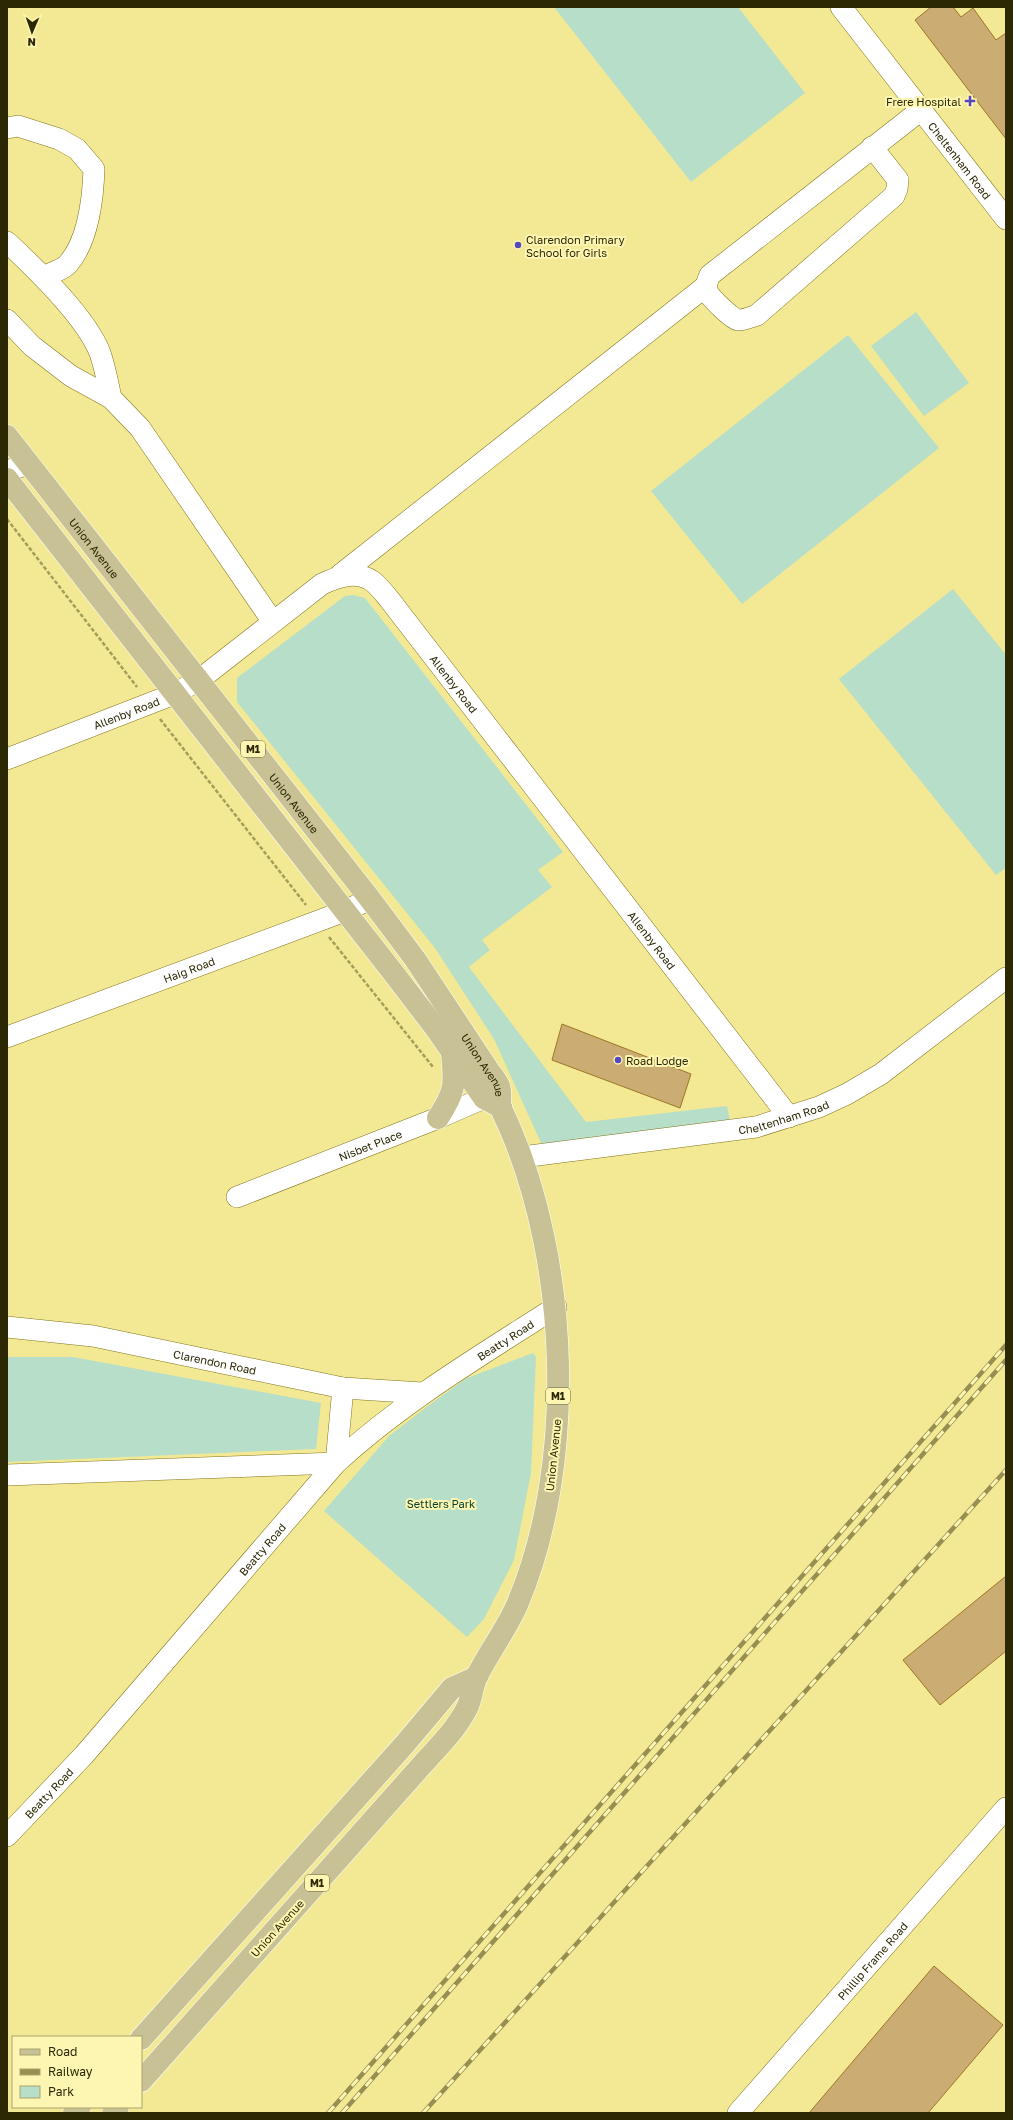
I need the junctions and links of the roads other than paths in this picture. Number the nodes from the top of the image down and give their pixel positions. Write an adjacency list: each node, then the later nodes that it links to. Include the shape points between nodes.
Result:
1 (841, 7): 2 (street, Cheltenham Road)
2 (921, 110): 4 (street); 5 (street, Cheltenham Road)
3 (7, 128): 7 (street, via 18,126 59,139 77,149 94,169 90,215 80,242 68,264)
4 (872, 147): 8 (street, via 710,275); 8 (street, via 898,180 894,196 756,315 737,320 709,293)
5 (1006, 219)
6 (7, 242): 7 (street)
7 (44, 277): 10 (street, via 84,326 100,353)
8 (706, 286): 15 (street)
9 (7, 320): 10 (street, via 32,346 71,376)
10 (111, 398): 16 (street, via 140,428)
11 (7, 436): 12 (main road, Union Avenue / M1)
12 (28, 464): 13 (street); 17 (main road, Union Avenue / M1)
13 (7, 471)
14 (7, 479): 18 (main road, Union Avenue / M1)
15 (340, 575): 16 (street, Allenby Road, via 322,584); 26 (street, Allenby Road, via 372,580 389,599)
16 (274, 622): 17 (street, Allenby Road)
17 (199, 680): 18 (street, Allenby Road); 20 (main road, Union Avenue / M1)
18 (174, 694): 19 (street, Allenby Road); 21 (main road, Union Avenue / M1)
19 (7, 759)
20 (370, 899): 21 (street, Haig Road); 25 (main road, Union Avenue / M1, via 415,959)
21 (345, 910): 23 (street, Haig Road); 24 (main road, Union Avenue / M1)
22 (1006, 978): 26 (street, Cheltenham Road, via 881,1074 847,1094)
23 (7, 1037)
24 (452, 1052): 25 (main road, Union Avenue / M1); 27 (main road, via 451,1098)
25 (494, 1097): 27 (street, Nisbet Place); 28 (main road, Union Avenue / M1)
26 (789, 1117): 28 (street, Cheltenham Road, via 756,1126)
27 (438, 1118): 29 (street, Nisbet Place)
28 (522, 1157): 30 (main road, Union Avenue / M1, via 550,1264)
29 (237, 1197)
30 (556, 1307): 33 (street, Beatty Road); 36 (main road, Union Avenue / M1, via 558,1402 553,1470 547,1502 535,1553 518,1604)
31 (7, 1327): 32 (street, Clarendon Road, via 93,1336)
32 (343, 1388): 33 (street, Clarendon Road); 34 (street)
33 (422, 1393): 34 (street, Beatty Road, via 360,1440)
34 (336, 1463): 35 (street); 38 (street, Beatty Road, via 84,1755)
35 (7, 1475)
36 (477, 1677): 39 (main road, M1, via 452,1688); 40 (main road, Union Avenue / M1, via 468,1708 454,1728)
37 (1006, 1808): 41 (street, Phillip Frame Road)
38 (7, 1836)
39 (142, 2037)
40 (142, 2080)
41 (738, 2113)

